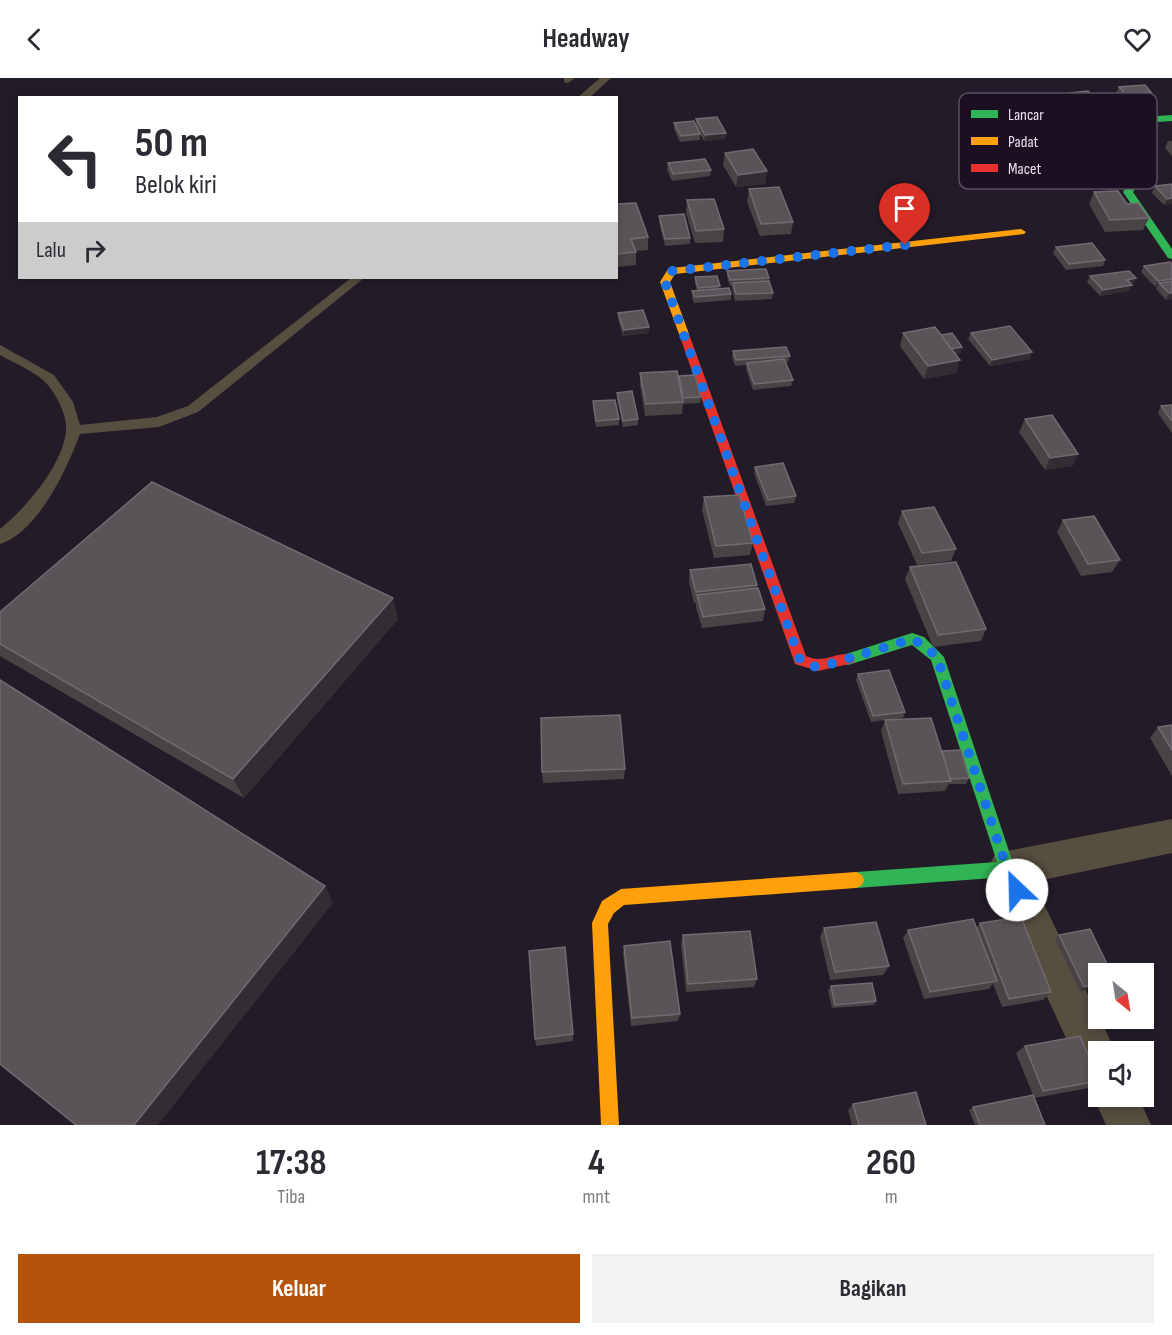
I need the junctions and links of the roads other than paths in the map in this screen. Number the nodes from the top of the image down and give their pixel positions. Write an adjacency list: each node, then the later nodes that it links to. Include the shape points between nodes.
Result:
1 (606, 78): 2 (lane)
2 (584, 96)
3 (1172, 118): 4 (street)
4 (1157, 119)
5 (1130, 189): 7 (street, via 1128,192)
6 (1021, 232): 13 (street, via 672,271 665,282 800,660 821,667 912,639 932,651)
7 (1172, 256)
8 (356, 279): 10 (lane, via 194,409 159,422)
9 (0, 349): 10 (lane, via 49,378 66,402)
10 (74, 430): 11 (lane, via 47,489 25,518)
11 (0, 538)
12 (1172, 836): 13 (street)
13 (1007, 869): 14 (street); 16 (street, via 621,897 608,907 600,923)
14 (1089, 1041)
15 (1120, 1107): 17 (street)
16 (610, 1125)
17 (1129, 1125)

